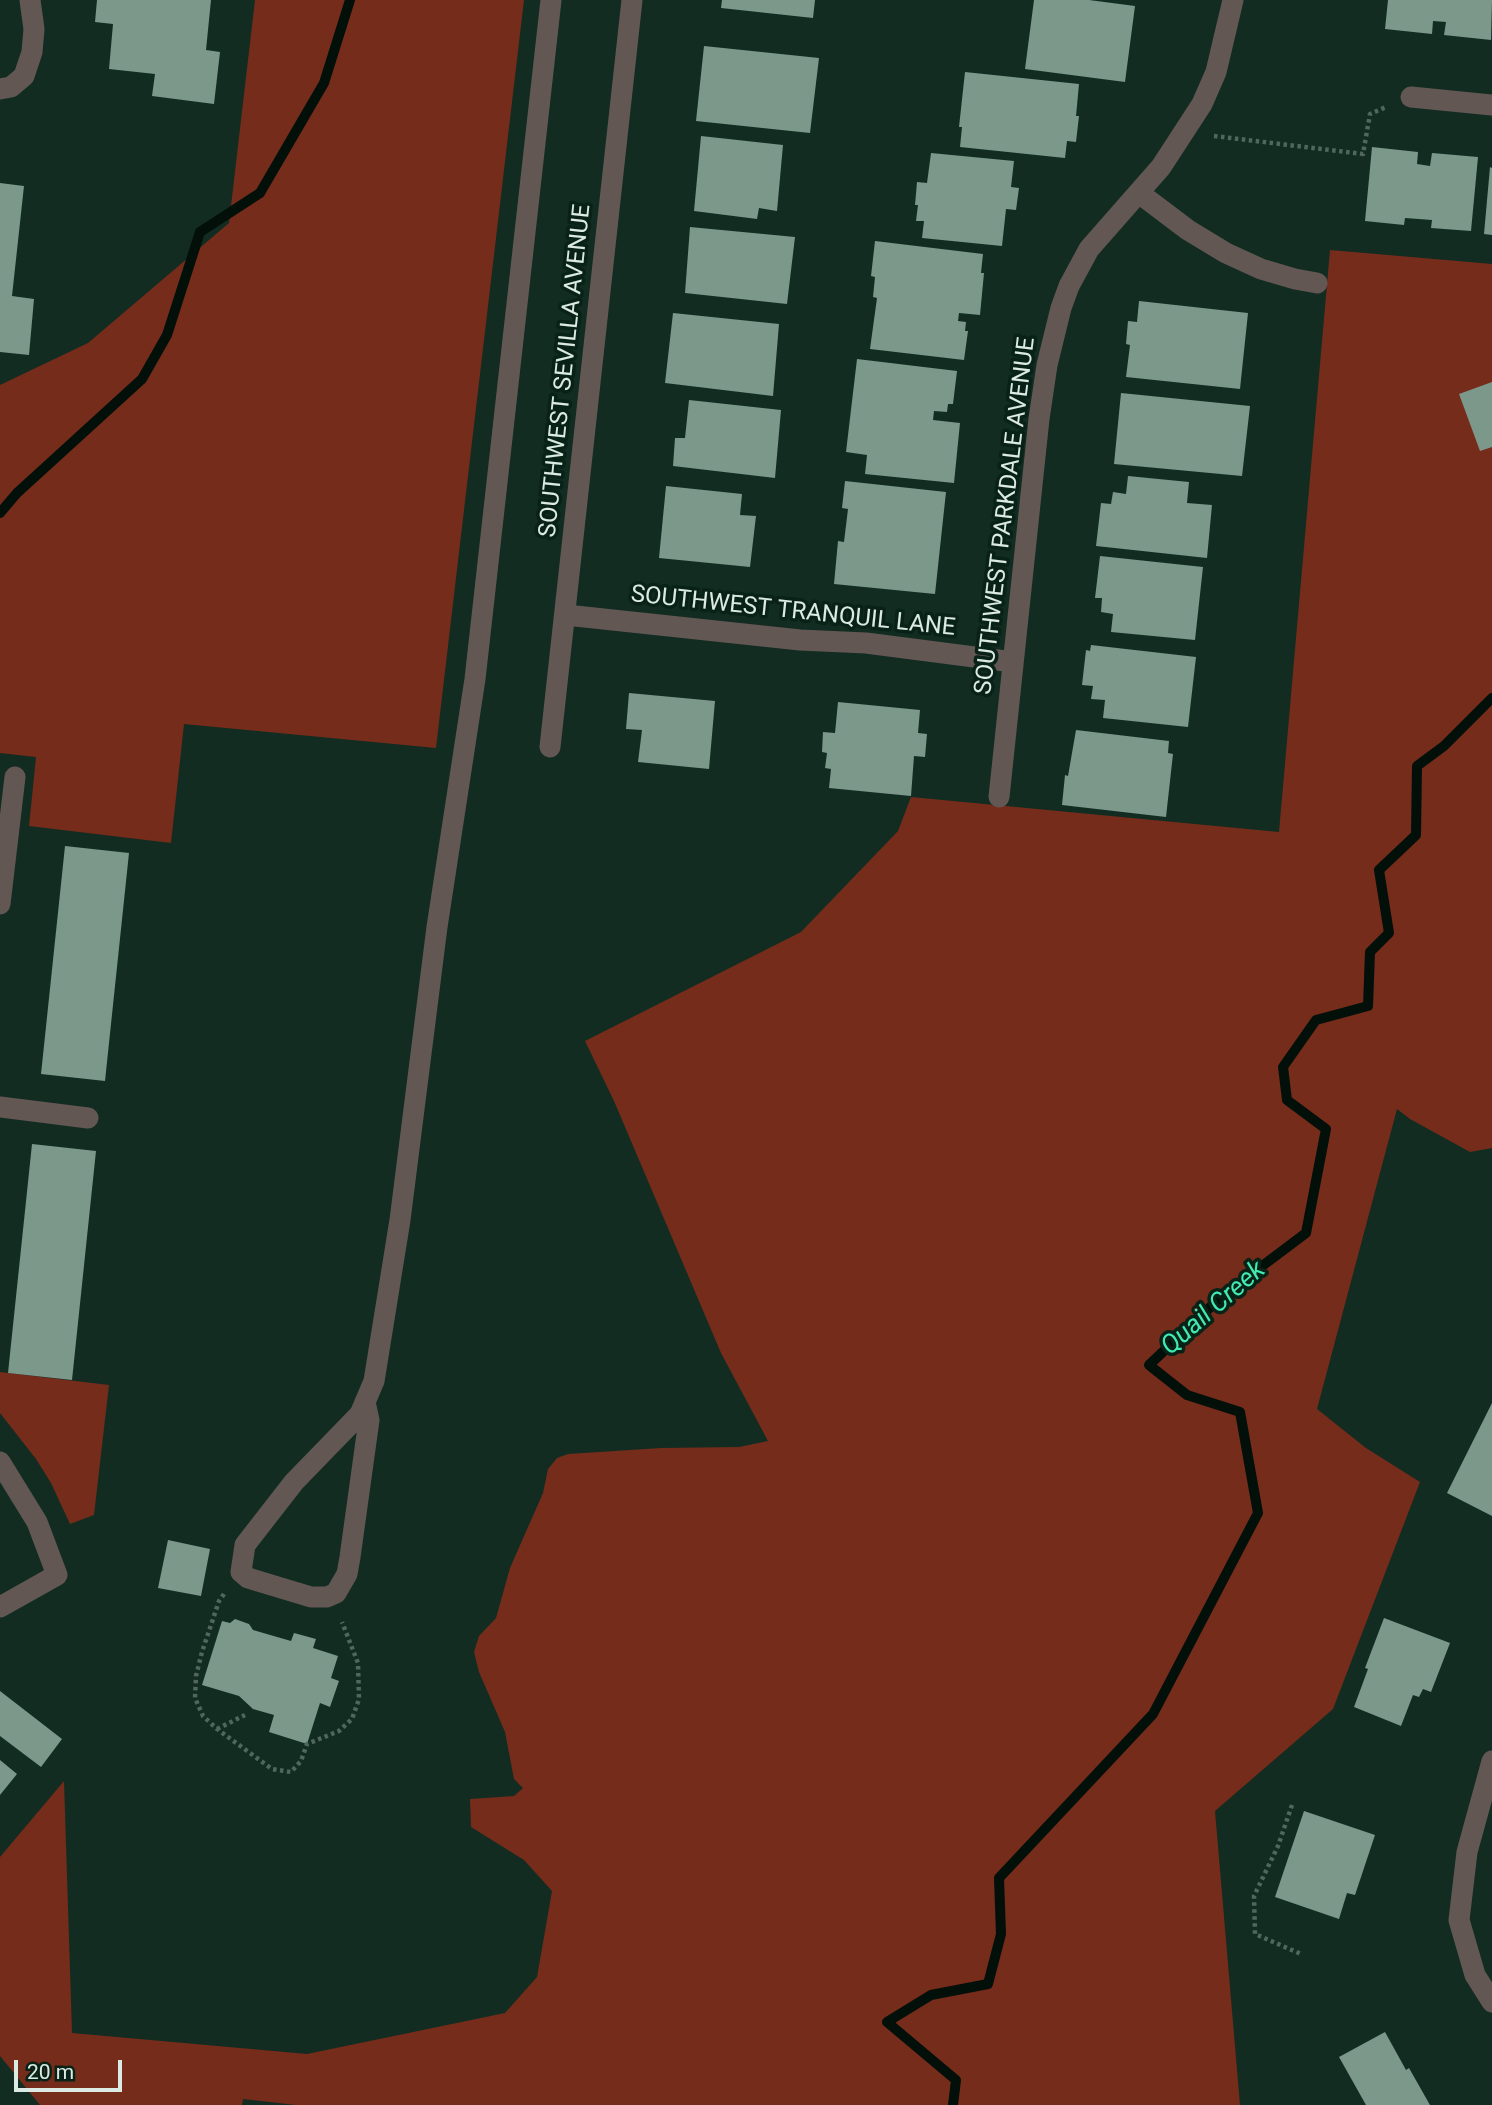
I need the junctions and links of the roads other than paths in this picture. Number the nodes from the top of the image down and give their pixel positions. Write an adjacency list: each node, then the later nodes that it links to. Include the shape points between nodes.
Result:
1 (30, 0): 5 (street, via 32,52 23,76)
2 (551, 0): 19 (street, via 475,679 437,927 400,1220 374,1381)
3 (632, 0): 10 (street, SOUTHWEST SEVILLA AVENUE)
4 (1233, 0): 8 (street, SOUTHWEST PARKDALE AVENUE, via 1216,72 1202,104)
5 (0, 89)
6 (1411, 97): 7 (street)
7 (1492, 105)
8 (1139, 194): 9 (street, via 1226,253 1261,269); 11 (street, SOUTHWEST PARKDALE AVENUE, via 1089,249 1065,297 1054,335 1039,419)
9 (1317, 283)
10 (566, 615): 11 (street, SOUTHWEST TRANQUIL LANE, via 866,643); 12 (street, SOUTHWEST SEVILLA AVENUE)
11 (1013, 662): 14 (street, SOUTHWEST PARKDALE AVENUE)
12 (550, 747)
13 (16, 777): 15 (street)
14 (999, 797)
15 (4, 836): 16 (street)
16 (0, 904)
17 (0, 1107): 18 (street)
18 (88, 1118)
19 (365, 1402): 19 (street, via 369,1420 350,1557 336,1593 311,1597 248,1578 241,1566 245,1545)
20 (0, 1462): 21 (street, via 37,1522 57,1575)
21 (0, 1607)
22 (1492, 1761): 23 (street, via 1467,1852 1459,1920 1475,1975)
23 (1492, 2001)

